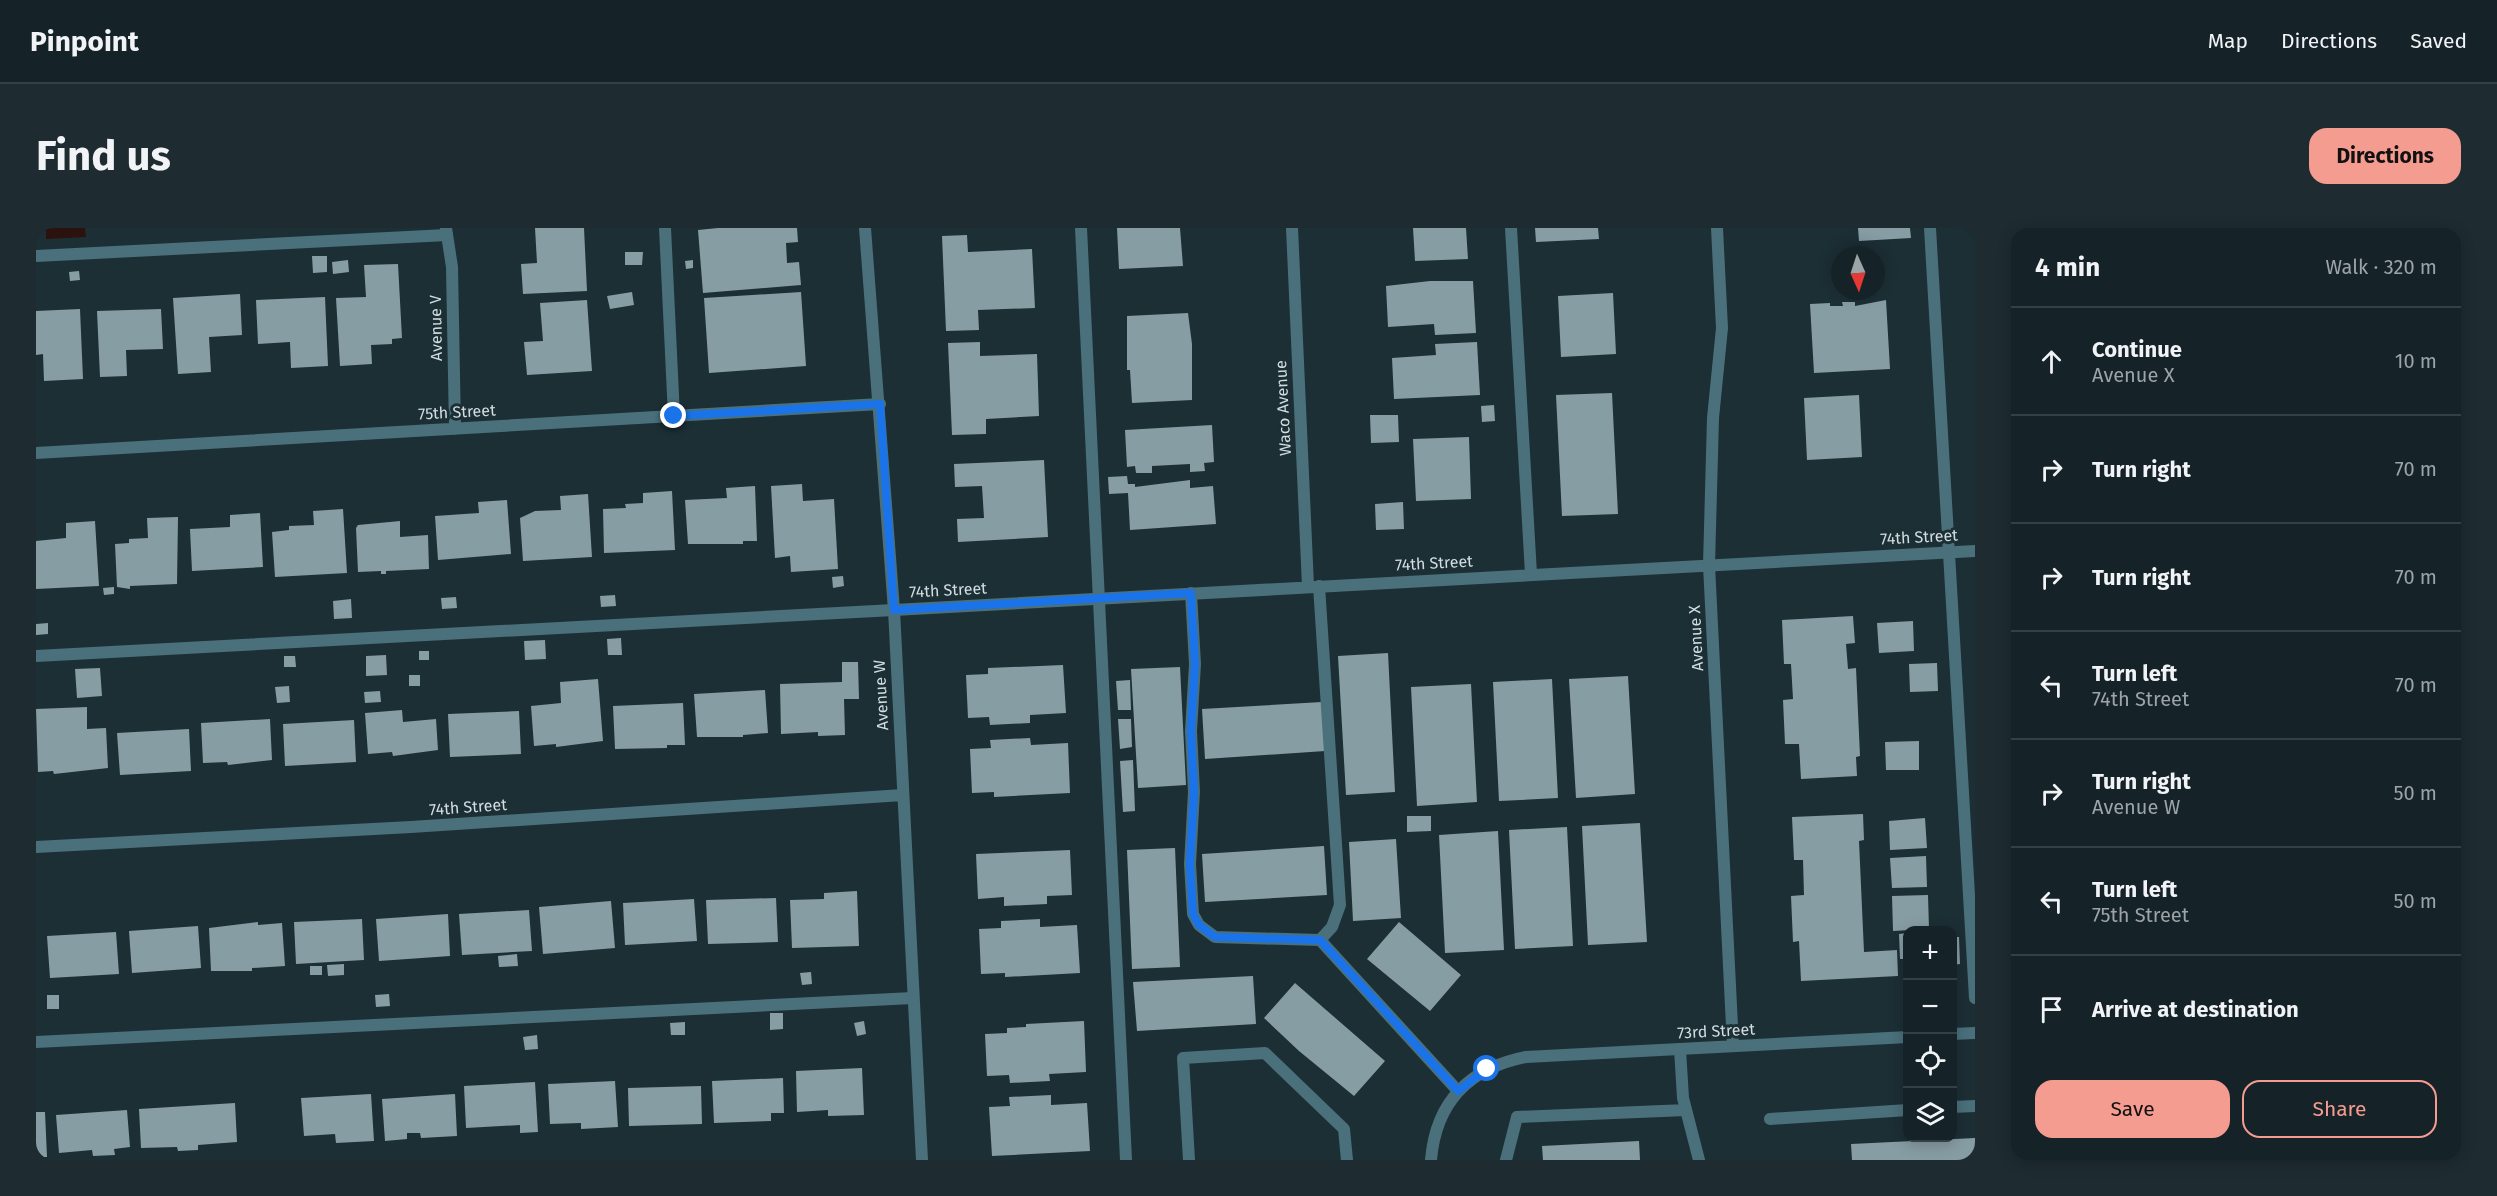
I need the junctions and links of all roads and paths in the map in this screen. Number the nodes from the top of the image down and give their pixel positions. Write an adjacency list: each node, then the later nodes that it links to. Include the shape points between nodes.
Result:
1 (665, 228): 11 (street)
2 (865, 228): 10 (street, Avenue W)
3 (1081, 228): 20 (street)
4 (1292, 228): 18 (street, Waco Avenue)
5 (1511, 228): 17 (street)
6 (1717, 228): 16 (street, Avenue X, via 1722,328 1713,418)
7 (1930, 228): 15 (street)
8 (446, 231): 9 (street); 12 (street, Avenue V, via 452,267)
9 (36, 256)
10 (880, 404): 11 (street, 75th Street); 21 (street, Avenue W)
11 (674, 416): 12 (street, 75th Street)
12 (454, 429): 13 (street, 75th Street)
13 (36, 453)
14 (1975, 551): 15 (street, 74th Street)
15 (1949, 552): 16 (street, 74th Street); 27 (street)
16 (1708, 565): 17 (street, 74th Street); 32 (street, Avenue X)
17 (1531, 574): 18 (street, 74th Street)
18 (1314, 586): 19 (street, 74th Street); 25 (street, Waco Avenue, via 1340,905 1332,927)
19 (1191, 593): 20 (street, 74th Street); 25 (street, via 1195,664 1191,731 1193,914 1199,925 1215,937)
20 (1098, 598): 21 (street, 74th Street); 41 (street)
21 (894, 610): 22 (street, 74th Street); 23 (street, Avenue W)
22 (36, 656)
23 (903, 795): 24 (street, 74th Street); 26 (street, Avenue W)
24 (36, 847)
25 (1320, 940): 34 (street)
26 (913, 998): 31 (street); 40 (street, Avenue W)
27 (1975, 998)
28 (1975, 1033): 29 (street)
29 (1957, 1034)
30 (1903, 1037): 32 (street, 73rd Street)
31 (36, 1042)
32 (1733, 1046): 33 (street, 73rd Street)
33 (1680, 1049): 34 (street, 73rd Street, via 1527,1057 1487,1069); 37 (street)
34 (1458, 1091): 44 (street, via 1439,1122)
35 (1975, 1106): 36 (street)
36 (1957, 1107)
37 (1686, 1110): 45 (street, via 1517,1118); 46 (street)
38 (1903, 1110): 39 (street)
39 (1770, 1119)
40 (922, 1160)
41 (1126, 1160)
42 (1189, 1160): 43 (street, via 1183,1058 1266,1053 1344,1129)
43 (1347, 1160)
44 (1431, 1160)
45 (1506, 1160)
46 (1699, 1160)

